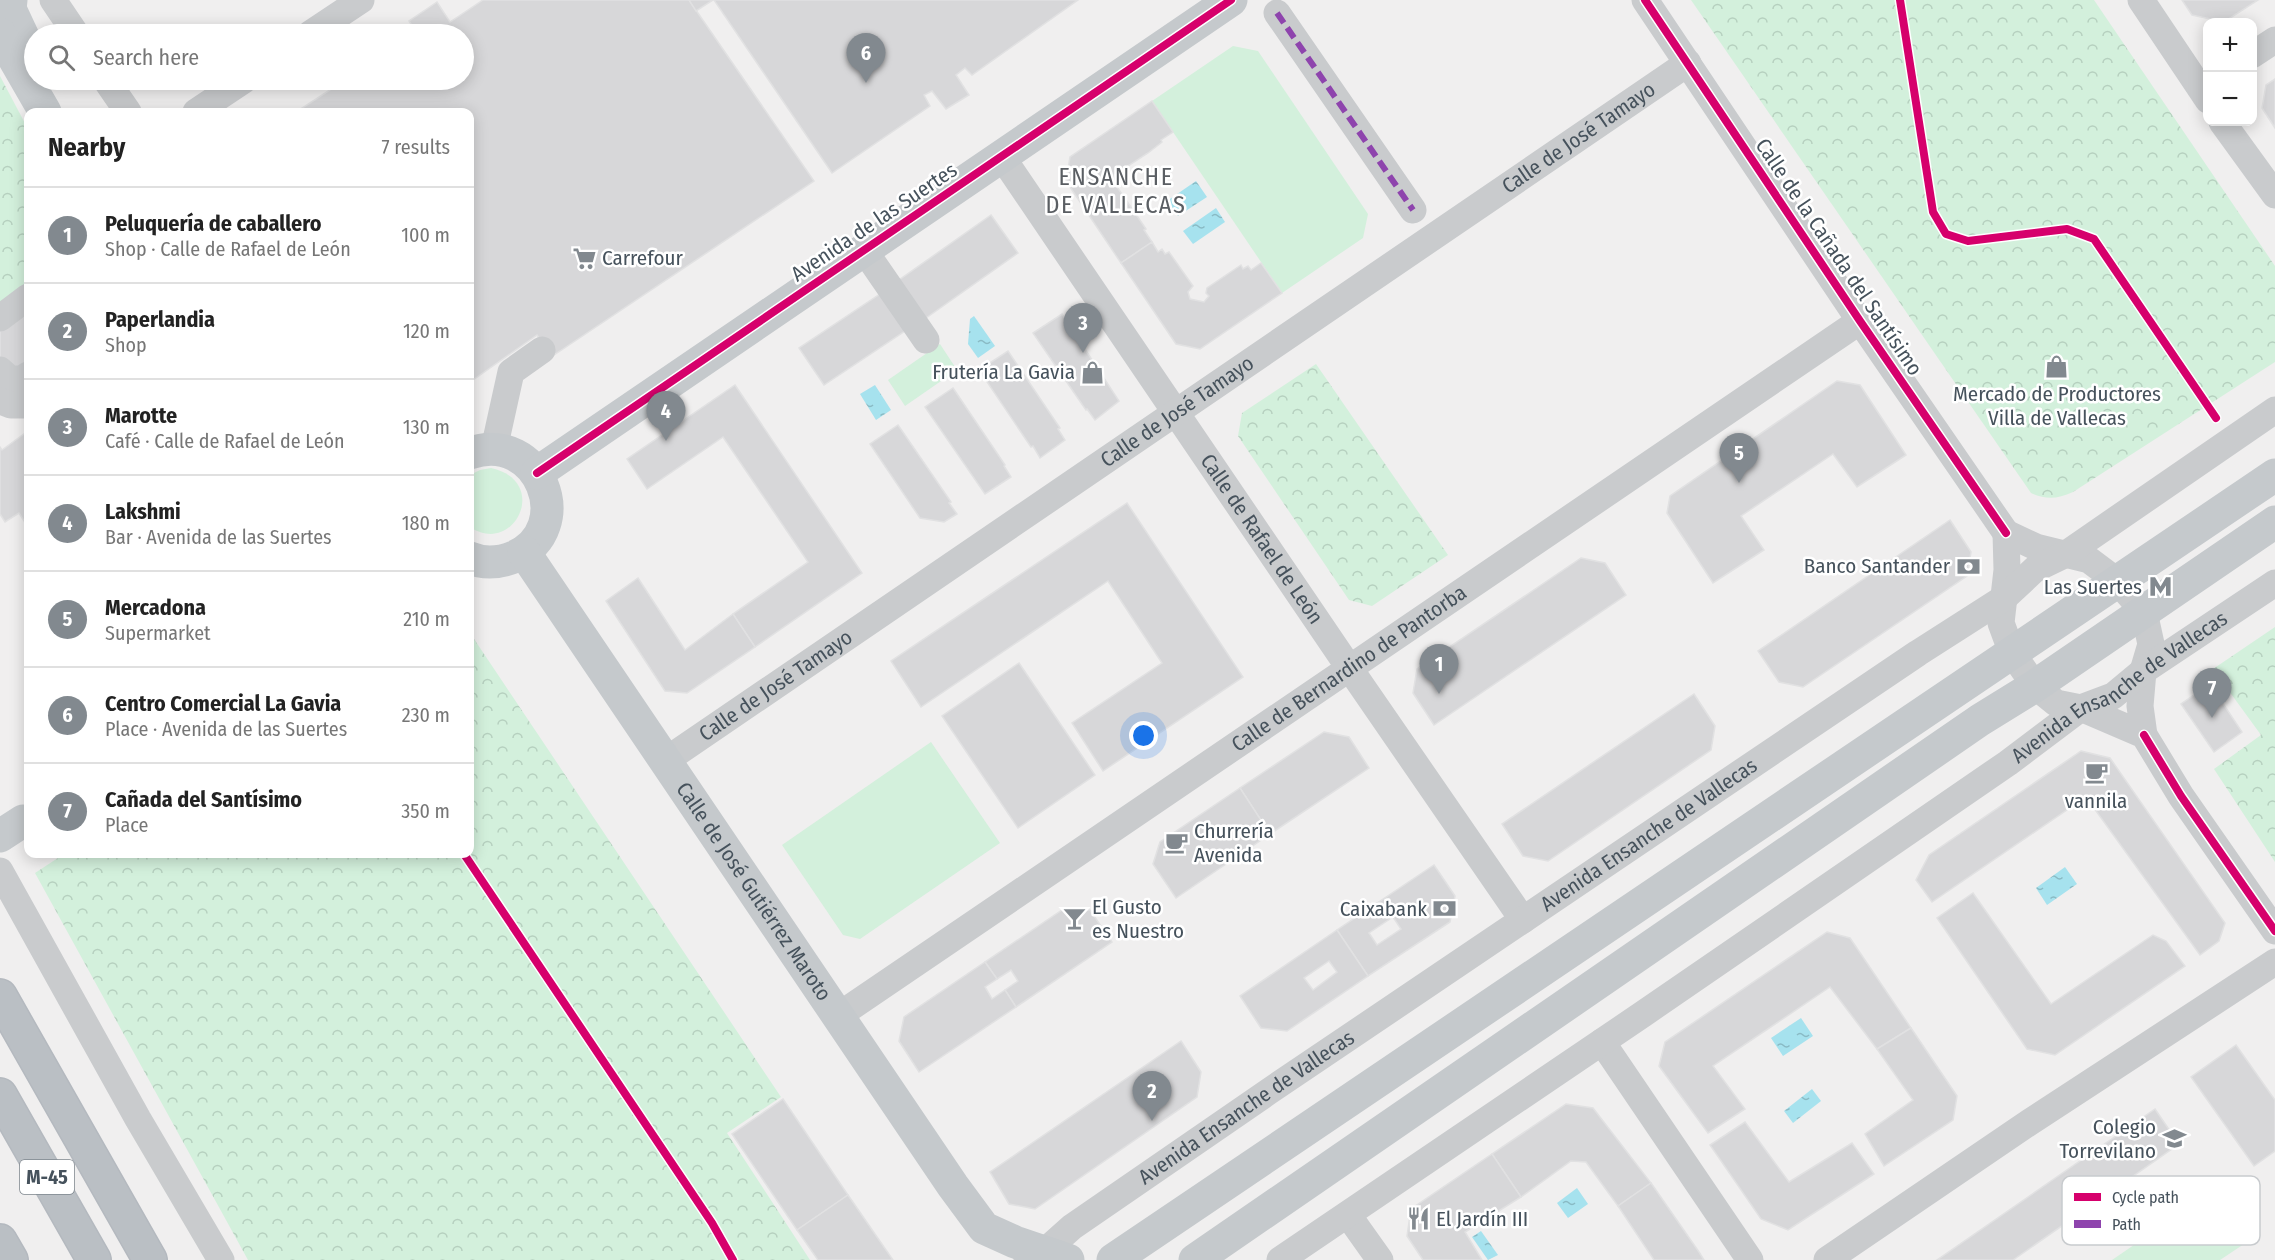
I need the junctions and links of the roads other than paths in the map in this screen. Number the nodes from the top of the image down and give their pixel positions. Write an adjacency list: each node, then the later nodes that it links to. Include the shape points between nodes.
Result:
1 (11, 0): 11 (main road, via 10,9)
2 (53, 0): 8 (street)
3 (361, 0): 9 (street)
4 (1231, 0): 26 (main road, Avenida de las Suertes)
5 (1645, 0): 14 (street, Calle de la Cañada del Santísimo)
6 (2140, 0): 16 (street)
7 (1277, 13): 28 (street)
8 (69, 24)
9 (325, 24)
10 (0, 34): 15 (main road)
11 (24, 39)
12 (2275, 40): 13 (street)
13 (2257, 52)
14 (1688, 63): 32 (street, Calle de la Cañada del Santísimo); 40 (street, Calle de José Tamayo)
15 (24, 76)
16 (2203, 89)
17 (32, 90): 21 (main road)
18 (51, 90): 22 (main road)
19 (113, 90): 23 (street)
20 (229, 90): 24 (street)
21 (43, 108)
22 (62, 108)
23 (125, 108)
24 (202, 108)
25 (2225, 126): 27 (street)
26 (1002, 157): 29 (main road, Avenida de las Suertes); 40 (street, Calle de Rafael de León)
27 (2275, 195)
28 (1413, 210)
29 (864, 250): 33 (street); 42 (main road, Avenida de las Suertes)
30 (24, 300): 31 (street)
31 (0, 318)
32 (1860, 321): 45 (street, Calle de la Cañada del Santísimo); 54 (street, Calle de Bernardino de Pantorba)
33 (926, 340)
34 (542, 350): 41 (street, via 512,372)
35 (0, 370): 36 (street, via 10,379)
36 (24, 378)
37 (0, 401): 38 (street)
38 (24, 405)
39 (2275, 410): 47 (street, Avenida Ensanche de Vallecas)
40 (1176, 413): 54 (street, Calle de Rafael de León); 59 (street, Calle de José Tamayo)
41 (482, 451): 42 (main road, via 510,453)
42 (537, 473): 46 (main road, via 546,494 547,516 539,536)
43 (2275, 475): 49 (main road)
44 (2275, 522): 52 (main road)
45 (2006, 533): 47 (street); 51 (street)
46 (524, 552): 48 (main road, via 503,562); 59 (main road, Calle de José Gutiérrez Maroto)
47 (2066, 555): 49 (street, via 2089,560); 51 (street, Avenida Ensanche de Vallecas, via 2035,569)
48 (474, 560)
49 (2117, 581): 52 (street); 53 (main road)
50 (2275, 583): 55 (street, Avenida Ensanche de Vallecas)
51 (2004, 598): 53 (street, via 2001,623); 62 (street, Avenida Ensanche de Vallecas)
52 (2144, 612): 55 (street, via 2151,644); 56 (main road)
53 (2012, 653): 56 (street); 79 (main road)
54 (1350, 669): 62 (street, Calle de Rafael de León); 66 (street, Calle de Bernardino de Pantorba)
55 (2143, 670): 57 (street, Avenida Ensanche de Vallecas, via 2113,696); 58 (street, via 2140,706)
56 (2035, 686): 57 (street, via 2056,703); 80 (main road)
57 (2081, 708): 58 (street); 67 (street, Avenida Ensanche de Vallecas, via 2008,764)
58 (2144, 735): 63 (street, via 2181,796)
59 (665, 761): 66 (main road, Calle de José Gutiérrez Maroto)
60 (13, 827): 69 (street, via 24,887)
61 (0, 871): 69 (street)
62 (1523, 920): 73 (street, Avenida Ensanche de Vallecas, via 1072,1227)
63 (2275, 931)
64 (2275, 962): 84 (street)
65 (0, 996): 76 (highway)
66 (838, 1016): 71 (main road, Calle de José Gutiérrez Maroto)
67 (1602, 1042): 70 (street, Avenida Ensanche de Vallecas); 83 (street)
68 (0, 1095): 75 (highway, M-45)
69 (138, 1119): 77 (street)
70 (1348, 1215): 81 (street, Avenida Ensanche de Vallecas); 82 (street)
71 (984, 1228): 73 (main road, Calle de José Gutiérrez Maroto); 78 (main road, Calle de José Gutiérrez Maroto)
72 (0, 1241): 74 (highway)
73 (1045, 1257)
74 (11, 1260)
75 (94, 1260)
76 (150, 1260)
77 (221, 1260)
78 (988, 1260)
79 (1113, 1260)
80 (1194, 1260)
81 (1280, 1260)
82 (1380, 1260)
83 (1750, 1260)
84 (1827, 1260)

